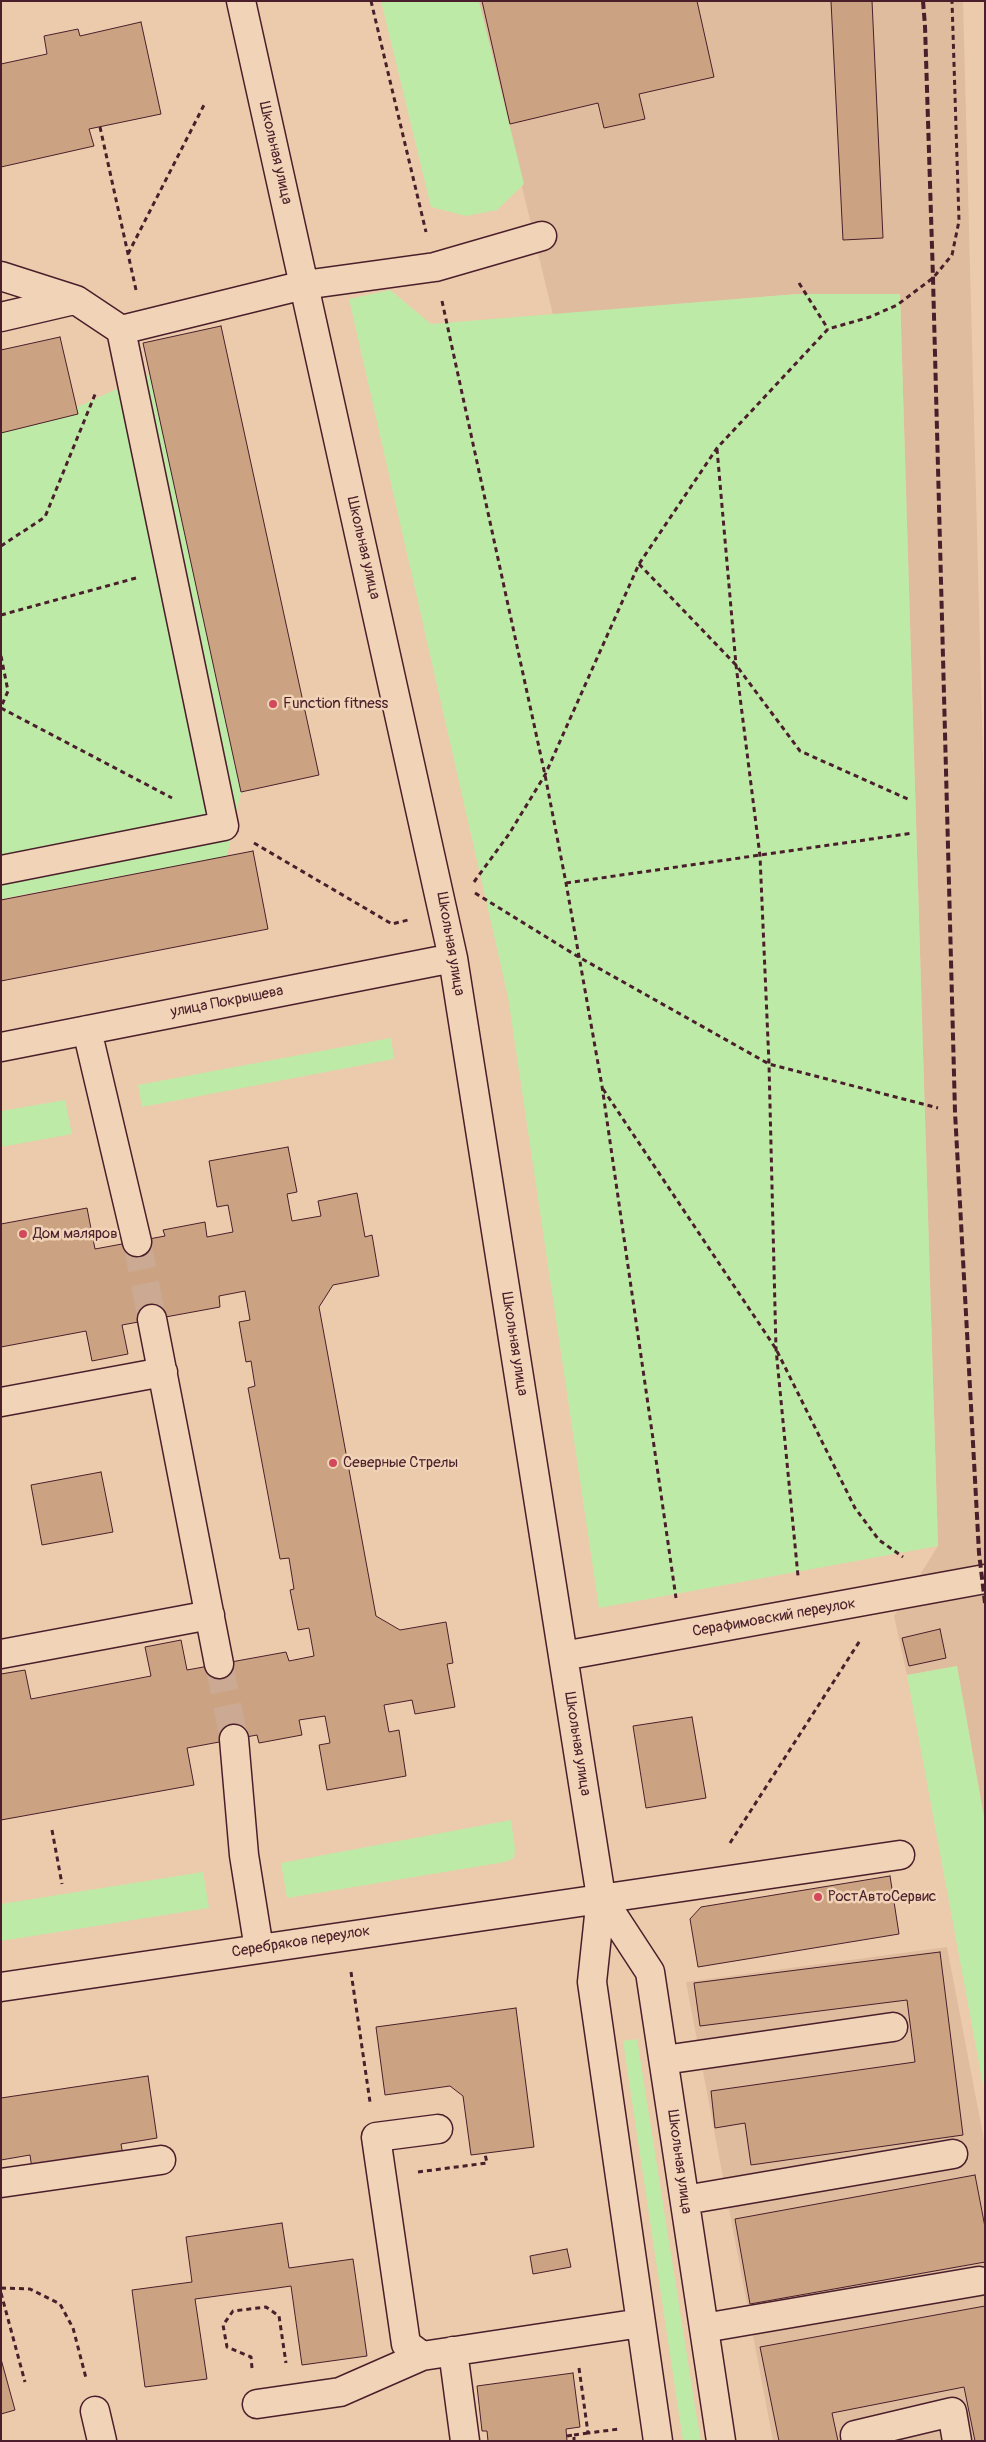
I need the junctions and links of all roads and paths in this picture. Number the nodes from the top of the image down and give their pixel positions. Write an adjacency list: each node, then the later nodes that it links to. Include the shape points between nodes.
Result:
1 (241, 1): 11 (street, Школьная улица)
2 (371, 1): 8 (path)
3 (952, 1): 15 (path, via 959,221 952,255 933,278 897,305)
4 (204, 105): 7 (path)
5 (100, 127): 7 (path)
6 (542, 236): 8 (street)
7 (128, 255): 14 (path)
8 (435, 267): 11 (street); 25 (path)
9 (1, 276): 12 (street)
10 (799, 282): 15 (path)
11 (304, 285): 14 (street); 32 (street, Школьная улица)
12 (76, 300): 13 (street); 14 (street)
13 (1, 317)
14 (132, 327): 20 (street)
15 (828, 329): 17 (path)
16 (100, 383): 18 (path, via 45,517)
17 (717, 448): 19 (path); 23 (path)
18 (1, 546)
19 (639, 564): 23 (path); 25 (path)
20 (171, 569): 21 (path); 29 (street, via 224,826)
21 (1, 614)
22 (1, 656): 24 (path, via 8,691)
23 (736, 665): 26 (path, via 800,750); 28 (path)
24 (1, 707)
25 (545, 776): 30 (path); 31 (path, via 510,834 469,889)
26 (910, 800)
27 (913, 833): 28 (path)
28 (760, 856): 30 (path); 35 (path)
29 (1, 870)
30 (566, 884): 31 (path)
31 (577, 956): 35 (path); 36 (path)
32 (453, 958): 33 (street, улица Покрышева); 50 (street, Школьная улица)
33 (88, 1030): 34 (street, улица Покрышева); 38 (street)
34 (1, 1047)
35 (770, 1064): 37 (path); 40 (path)
36 (602, 1086): 40 (path); 46 (path)
37 (938, 1108)
38 (137, 1242)
39 (152, 1319): 41 (street)
40 (776, 1349): 43 (path, via 855,1508 880,1540); 44 (path)
41 (163, 1372): 42 (street); 47 (street)
42 (1, 1402)
43 (907, 1559)
44 (798, 1578)
45 (985, 1580): 50 (street, Серафимовский переулок)
46 (676, 1602)
47 (210, 1615): 49 (street); 51 (street)
48 (861, 1639): 55 (path)
49 (1, 1654)
50 (563, 1656): 57 (street, Школьная улица)
51 (219, 1664)
52 (234, 1739): 58 (street, via 244,1855)
53 (52, 1830): 56 (path)
54 (900, 1855): 55 (street, Серебряков переулок)
55 (705, 1882): 57 (street, Серебряков переулок)
56 (62, 1884)
57 (601, 1898): 58 (street, Серебряков переулок); 62 (street, Школьная улица, via 650,1972); 74 (street, Школьная улица, via 592,1982)
58 (259, 1949): 60 (street, Серебряков переулок)
59 (351, 1972): 64 (path)
60 (1, 1987)
61 (893, 2028): 62 (street)
62 (664, 2060): 70 (street, Школьная улица)
63 (438, 2129): 64 (street)
64 (376, 2137): 68 (street)
65 (485, 2154): 68 (path, via 487,2163)
66 (953, 2154): 70 (street)
67 (161, 2160): 69 (street)
68 (382, 2177): 78 (street, via 406,2344)
69 (1, 2183)
70 (684, 2200): 75 (street, Школьная улица)
71 (979, 2281): 75 (street)
72 (1, 2288): 82 (path, via 30,2288 60,2304 73,2328)
73 (1, 2293): 79 (path)
74 (641, 2324): 76 (street); 90 (street, Школьная улица)
75 (704, 2328): 91 (street, Школьная улица)
76 (575, 2333): 77 (street); 84 (path)
77 (453, 2351): 78 (street); 88 (street)
78 (422, 2356): 80 (street, via 340,2392)
79 (25, 2382)
80 (291, 2399): 81 (street); 81 (path, via 279,2316 266,2307 233,2311 223,2324 227,2347 251,2357)
81 (257, 2404)
82 (95, 2411): 87 (street)
83 (619, 2429): 84 (path)
84 (588, 2433): 85 (path)
85 (574, 2435): 86 (path); 89 (path)
86 (567, 2436)
87 (102, 2441)
88 (465, 2441)
89 (574, 2441)
90 (658, 2441)
91 (720, 2441)
92 (856, 2441): 93 (street, via 855,2435 952,2412)
93 (958, 2441)

